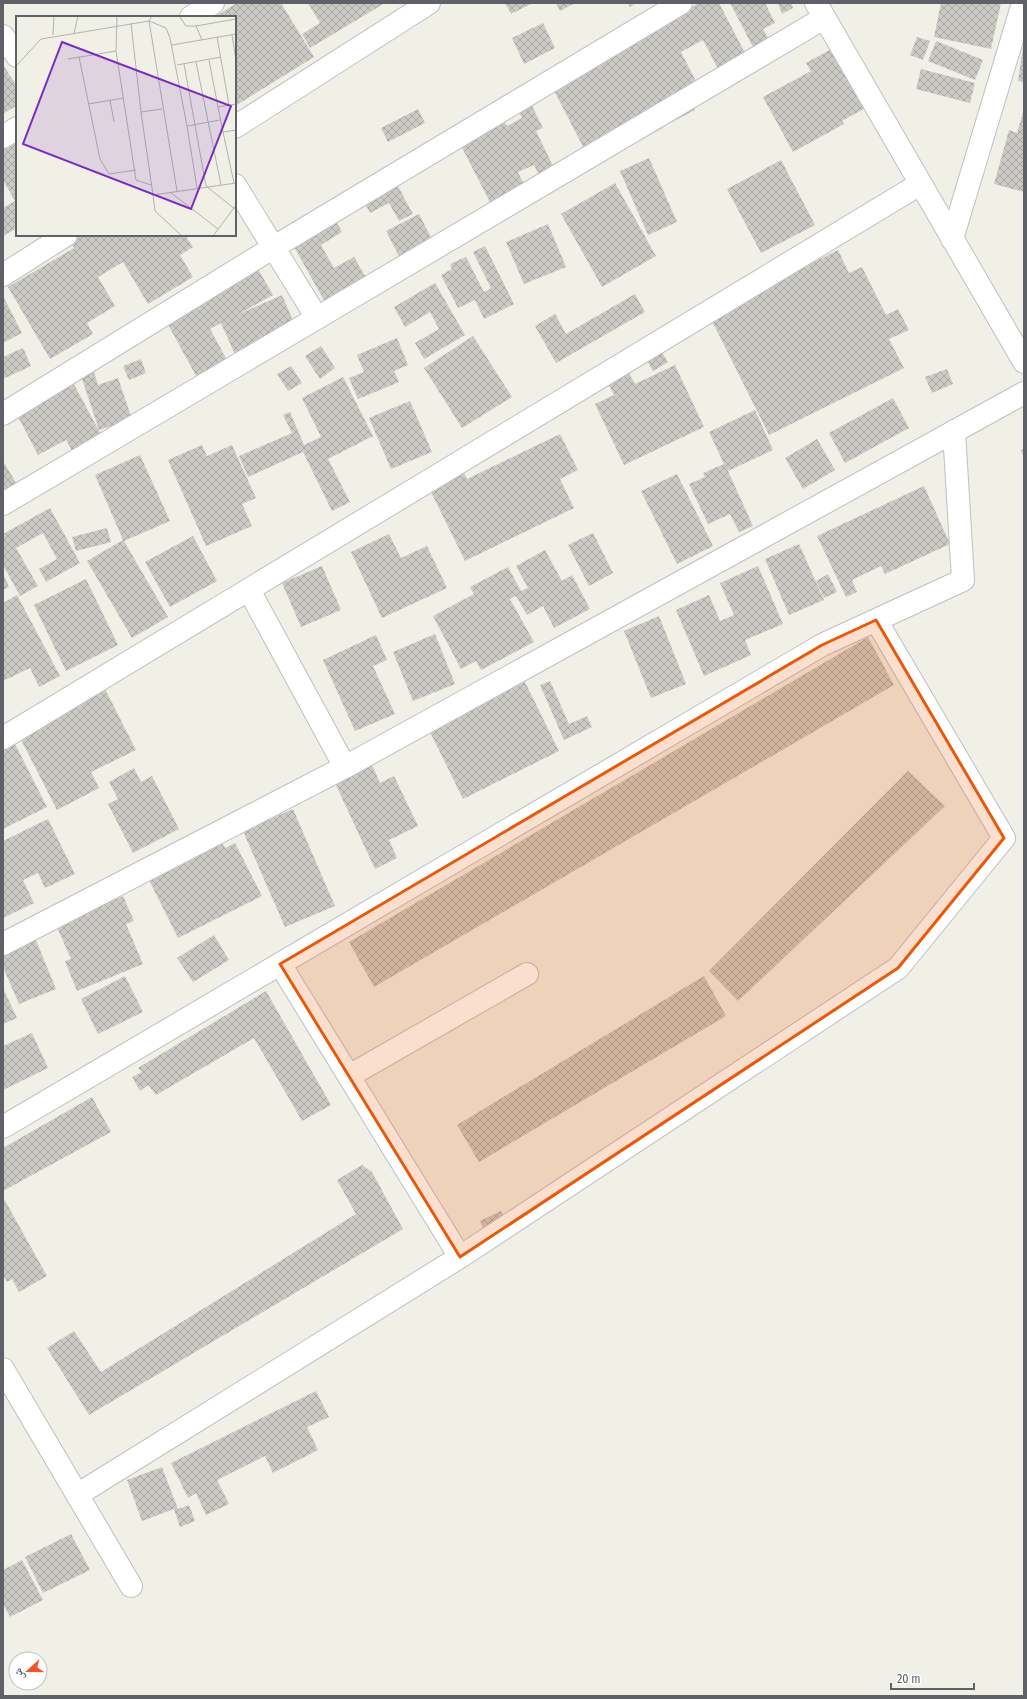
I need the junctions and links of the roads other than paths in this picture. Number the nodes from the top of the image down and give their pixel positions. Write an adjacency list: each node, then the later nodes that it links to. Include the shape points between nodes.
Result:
1 (213, 3): 6 (street)
2 (429, 3): 9 (street)
3 (681, 3): 16 (street)
4 (1023, 3): 15 (street)
5 (820, 10): 12 (street); 18 (street)
6 (193, 16)
7 (3, 36): 8 (street)
8 (16, 55)
9 (236, 126)
10 (16, 129): 11 (street)
11 (3, 137)
12 (920, 184): 15 (street); 24 (street)
13 (236, 187): 16 (street)
14 (64, 236): 17 (street)
15 (952, 239): 19 (street)
16 (274, 247): 18 (street); 21 (street)
17 (3, 275)
18 (317, 318): 23 (street)
19 (1024, 362)
20 (1024, 392): 22 (street)
21 (3, 414)
22 (954, 431): 25 (street, via 963,580); 27 (street)
23 (3, 504)
24 (249, 590): 26 (street); 27 (street)
25 (876, 620): 29 (street, via 822,645); 33 (street, via 1004,838 898,968)
26 (3, 738)
27 (345, 767): 28 (street)
28 (3, 944)
29 (280, 964): 31 (street); 32 (street)
30 (527, 974): 31 (street)
31 (349, 1076): 33 (street)
32 (3, 1127)
33 (460, 1257): 35 (street)
34 (3, 1369): 35 (street)
35 (77, 1495): 36 (street)
36 (131, 1586)

